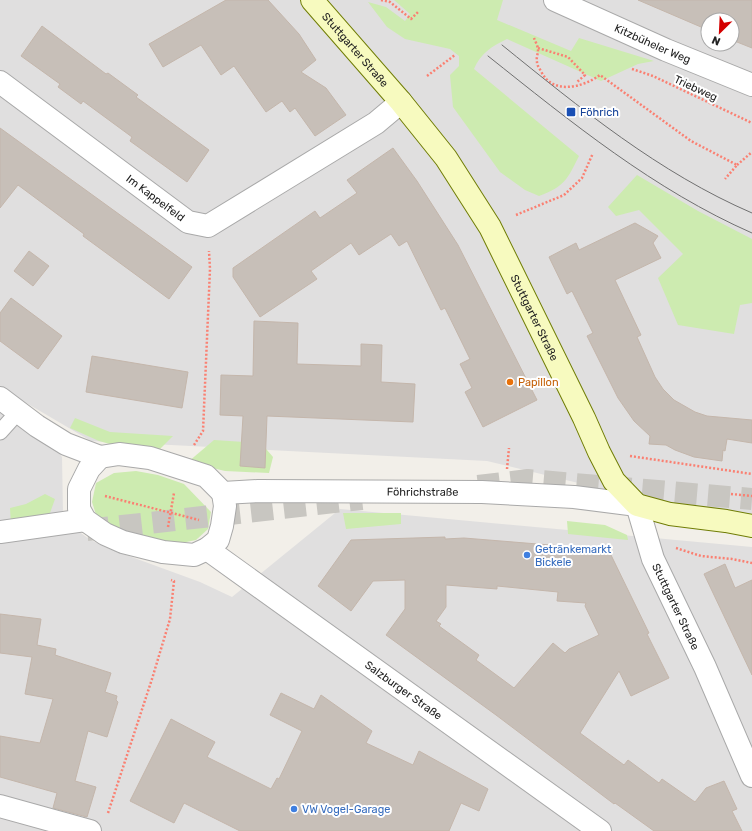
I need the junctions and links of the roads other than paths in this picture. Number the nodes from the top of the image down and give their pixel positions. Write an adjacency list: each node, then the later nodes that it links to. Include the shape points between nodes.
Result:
1 (312, 0): 5 (main road, Stuttgarter Straße)
2 (555, 0): 4 (street, Kitzbüheler Weg)
3 (0, 82): 5 (street, Im Kappelfeld, via 188,222 208,226 376,122)
4 (752, 85)
5 (400, 102): 11 (main road, Stuttgarter Straße, via 446,158 490,227 614,481)
6 (0, 398): 7 (street)
7 (18, 412): 8 (lane); 9 (street, via 66,444)
8 (0, 432)
9 (100, 457): 10 (street, via 119,454 150,458 206,476); 12 (street, via 89,469 79,489 78,509)
10 (222, 493): 11 (street, Föhrichstraße, via 258,490 482,492 574,497); 15 (street, via 225,506 222,526 218,540)
11 (637, 505): 13 (main road, Föhrichstraße, via 670,514); 16 (street, Stuttgarter Straße, via 653,559 705,667)
12 (85, 520): 14 (street); 15 (street, via 105,534 123,542 163,552 194,555)
13 (752, 526)
14 (0, 532)
15 (207, 549): 19 (street, Salzburger Straße)
16 (752, 776)
17 (0, 806): 18 (street)
18 (90, 831)
19 (600, 831)

